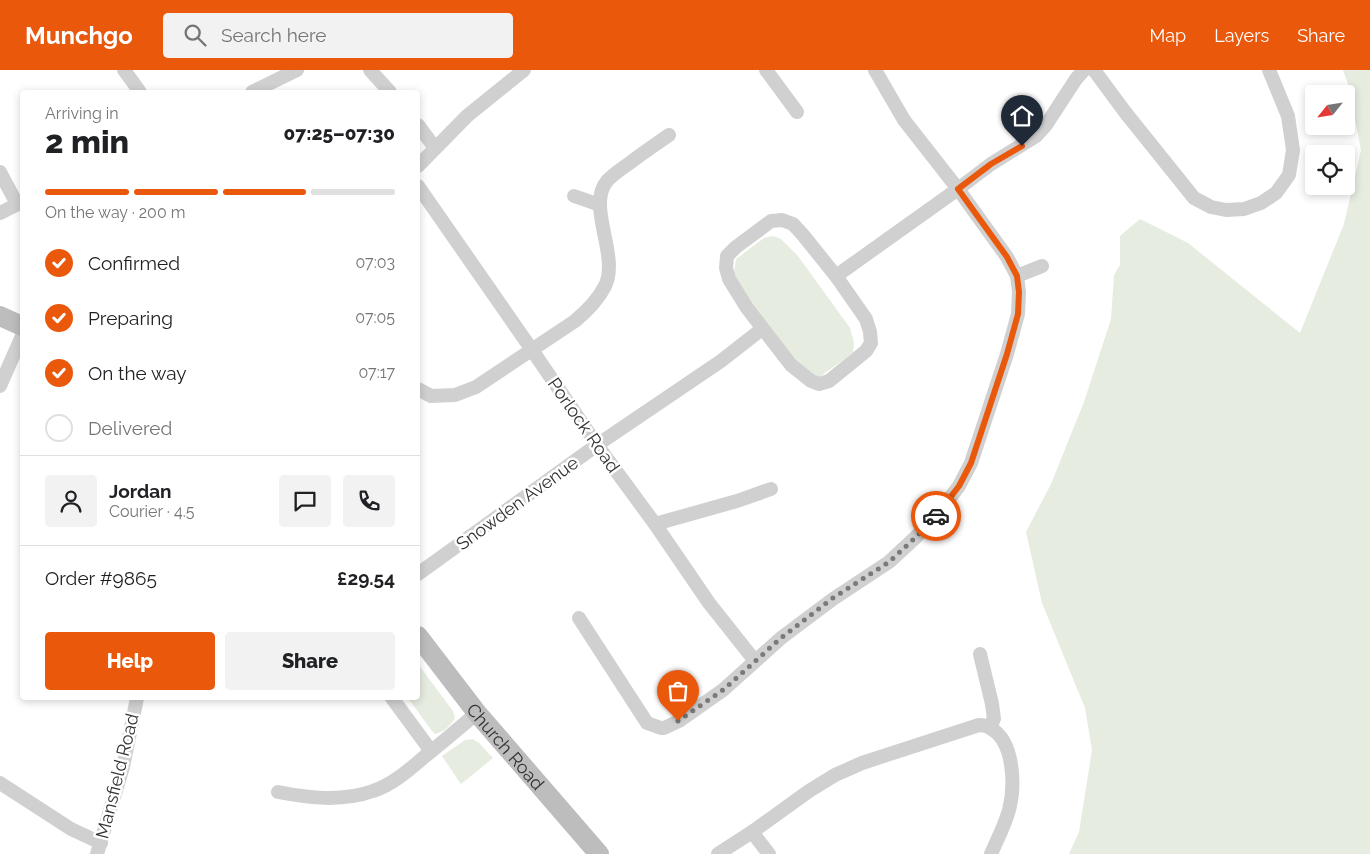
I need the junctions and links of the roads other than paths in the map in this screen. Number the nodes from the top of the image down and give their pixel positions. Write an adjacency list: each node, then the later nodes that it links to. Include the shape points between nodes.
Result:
1 (124, 70): 10 (street)
2 (297, 70): 11 (street)
3 (370, 70): 12 (street)
4 (524, 70): 16 (street, via 467,116)
5 (766, 70): 13 (street)
6 (875, 70): 20 (street, via 904,120)
7 (1084, 70): 20 (street, via 1036,136)
8 (1094, 70): 9 (street, via 1194,198 1226,210 1244,209 1261,203 1276,193 1289,175 1293,150 1288,116)
9 (1269, 70)
10 (139, 90)
11 (256, 90)
12 (388, 90)
13 (797, 112)
14 (420, 128): 16 (street)
15 (668, 135): 23 (street, via 606,182)
16 (435, 148): 17 (street)
17 (420, 164)
18 (0, 172): 22 (street)
19 (420, 189): 32 (street, Porlock Road)
20 (958, 189): 26 (street); 27 (street)
21 (574, 196): 23 (street)
22 (20, 203): 24 (street)
23 (600, 205): 32 (street, via 610,266 606,284 590,308)
24 (0, 213)
25 (1042, 266): 27 (street)
26 (836, 276): 30 (street, via 866,319 870,342 866,351 829,381 820,384 811,381 791,366); 30 (street, via 792,224 782,220 771,221 727,256 726,268 729,279)
27 (1017, 276): 42 (street, via 1018,314 1007,354 971,463 959,486 934,518 889,562 833,598)
28 (0, 316): 29 (main road)
29 (20, 325)
30 (762, 329): 35 (street, Snowden Avenue, via 721,361)
31 (20, 341): 33 (street)
32 (532, 350): 34 (street, via 476,387 455,395 431,396); 35 (street, Porlock Road)
33 (0, 386)
34 (420, 390)
35 (597, 445): 37 (street, Porlock Road); 38 (street, Snowden Avenue)
36 (771, 490): 37 (street)
37 (655, 524): 42 (street, Porlock Road, via 709,603)
38 (420, 573)
39 (579, 618): 42 (street, via 647,723 661,728 678,721 723,690)
40 (420, 639): 45 (main road, Church Road)
41 (980, 654): 46 (street, via 992,704 994,719)
42 (755, 661)
43 (138, 700): 51 (street, Mansfield Road)
44 (393, 700): 47 (street)
45 (477, 712): 47 (street); 52 (main road, Church Road)
46 (990, 727): 50 (street, via 966,728 862,763 808,791); 55 (street, via 1006,745 1012,780 1008,813)
47 (431, 751): 49 (street, via 396,779 374,791 335,798)
48 (0, 783): 51 (street)
49 (278, 792)
50 (752, 832): 53 (street); 54 (street)
51 (99, 848)
52 (599, 854)
53 (718, 854)
54 (770, 854)
55 (991, 854)

